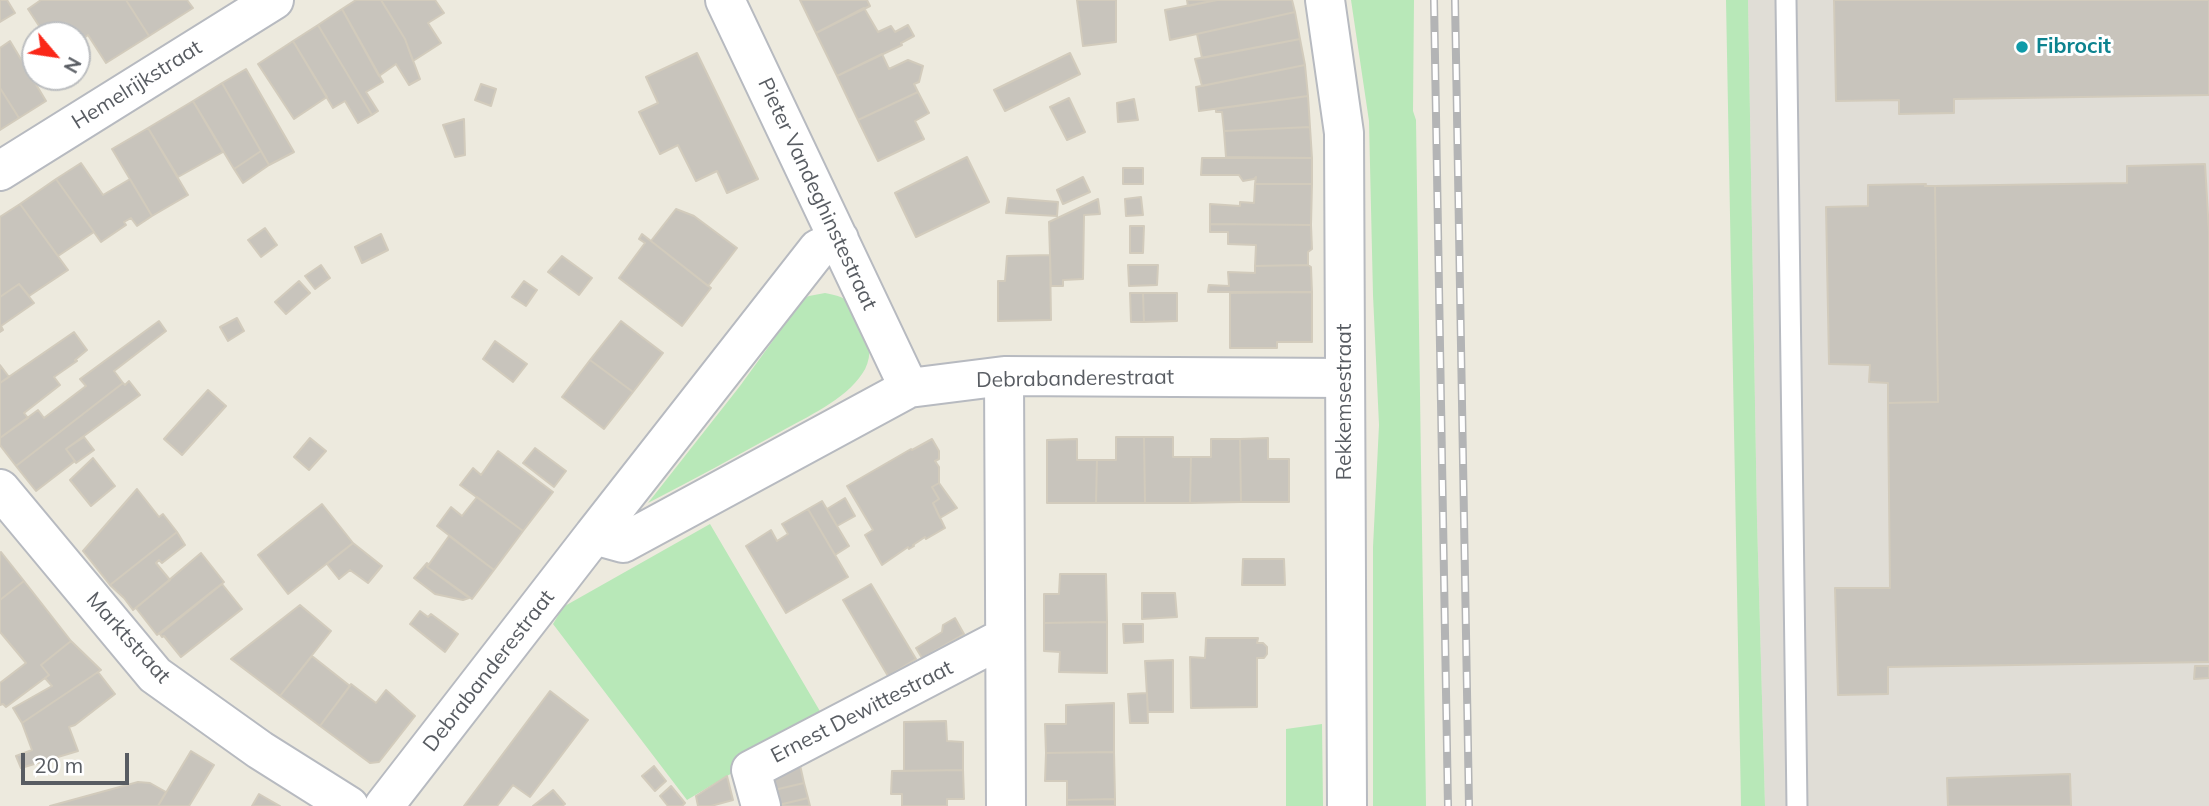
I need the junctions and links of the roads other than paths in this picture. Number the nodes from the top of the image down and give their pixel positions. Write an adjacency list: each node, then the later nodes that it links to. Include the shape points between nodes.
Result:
1 (274, 0): 5 (street, Hemelrijkstraat)
2 (726, 0): 6 (street, Pieter Vandeghinstestraat)
3 (1325, 0): 8 (street, Rekkemsestraat, via 1344,133)
4 (1786, 0): 18 (lane)
5 (0, 171)
6 (839, 239): 9 (street, Pieter Vandeghinstestraat); 11 (street, Debrabanderestraat, via 818,249)
7 (1004, 376): 8 (street, Debrabanderestraat); 9 (street, Debrabanderestraat); 12 (street)
8 (1345, 378): 17 (street, Rekkemsestraat)
9 (909, 388): 11 (street, Debrabanderestraat, via 623,543)
10 (0, 489): 13 (street, Marktstraat, via 155,675)
11 (594, 535): 14 (street, Debrabanderestraat)
12 (1005, 638): 15 (street, Ernest Dewittestraat, via 751,769); 16 (street)
13 (349, 806)
14 (384, 806)
15 (761, 806)
16 (1006, 806)
17 (1347, 806)
18 (1797, 806)

